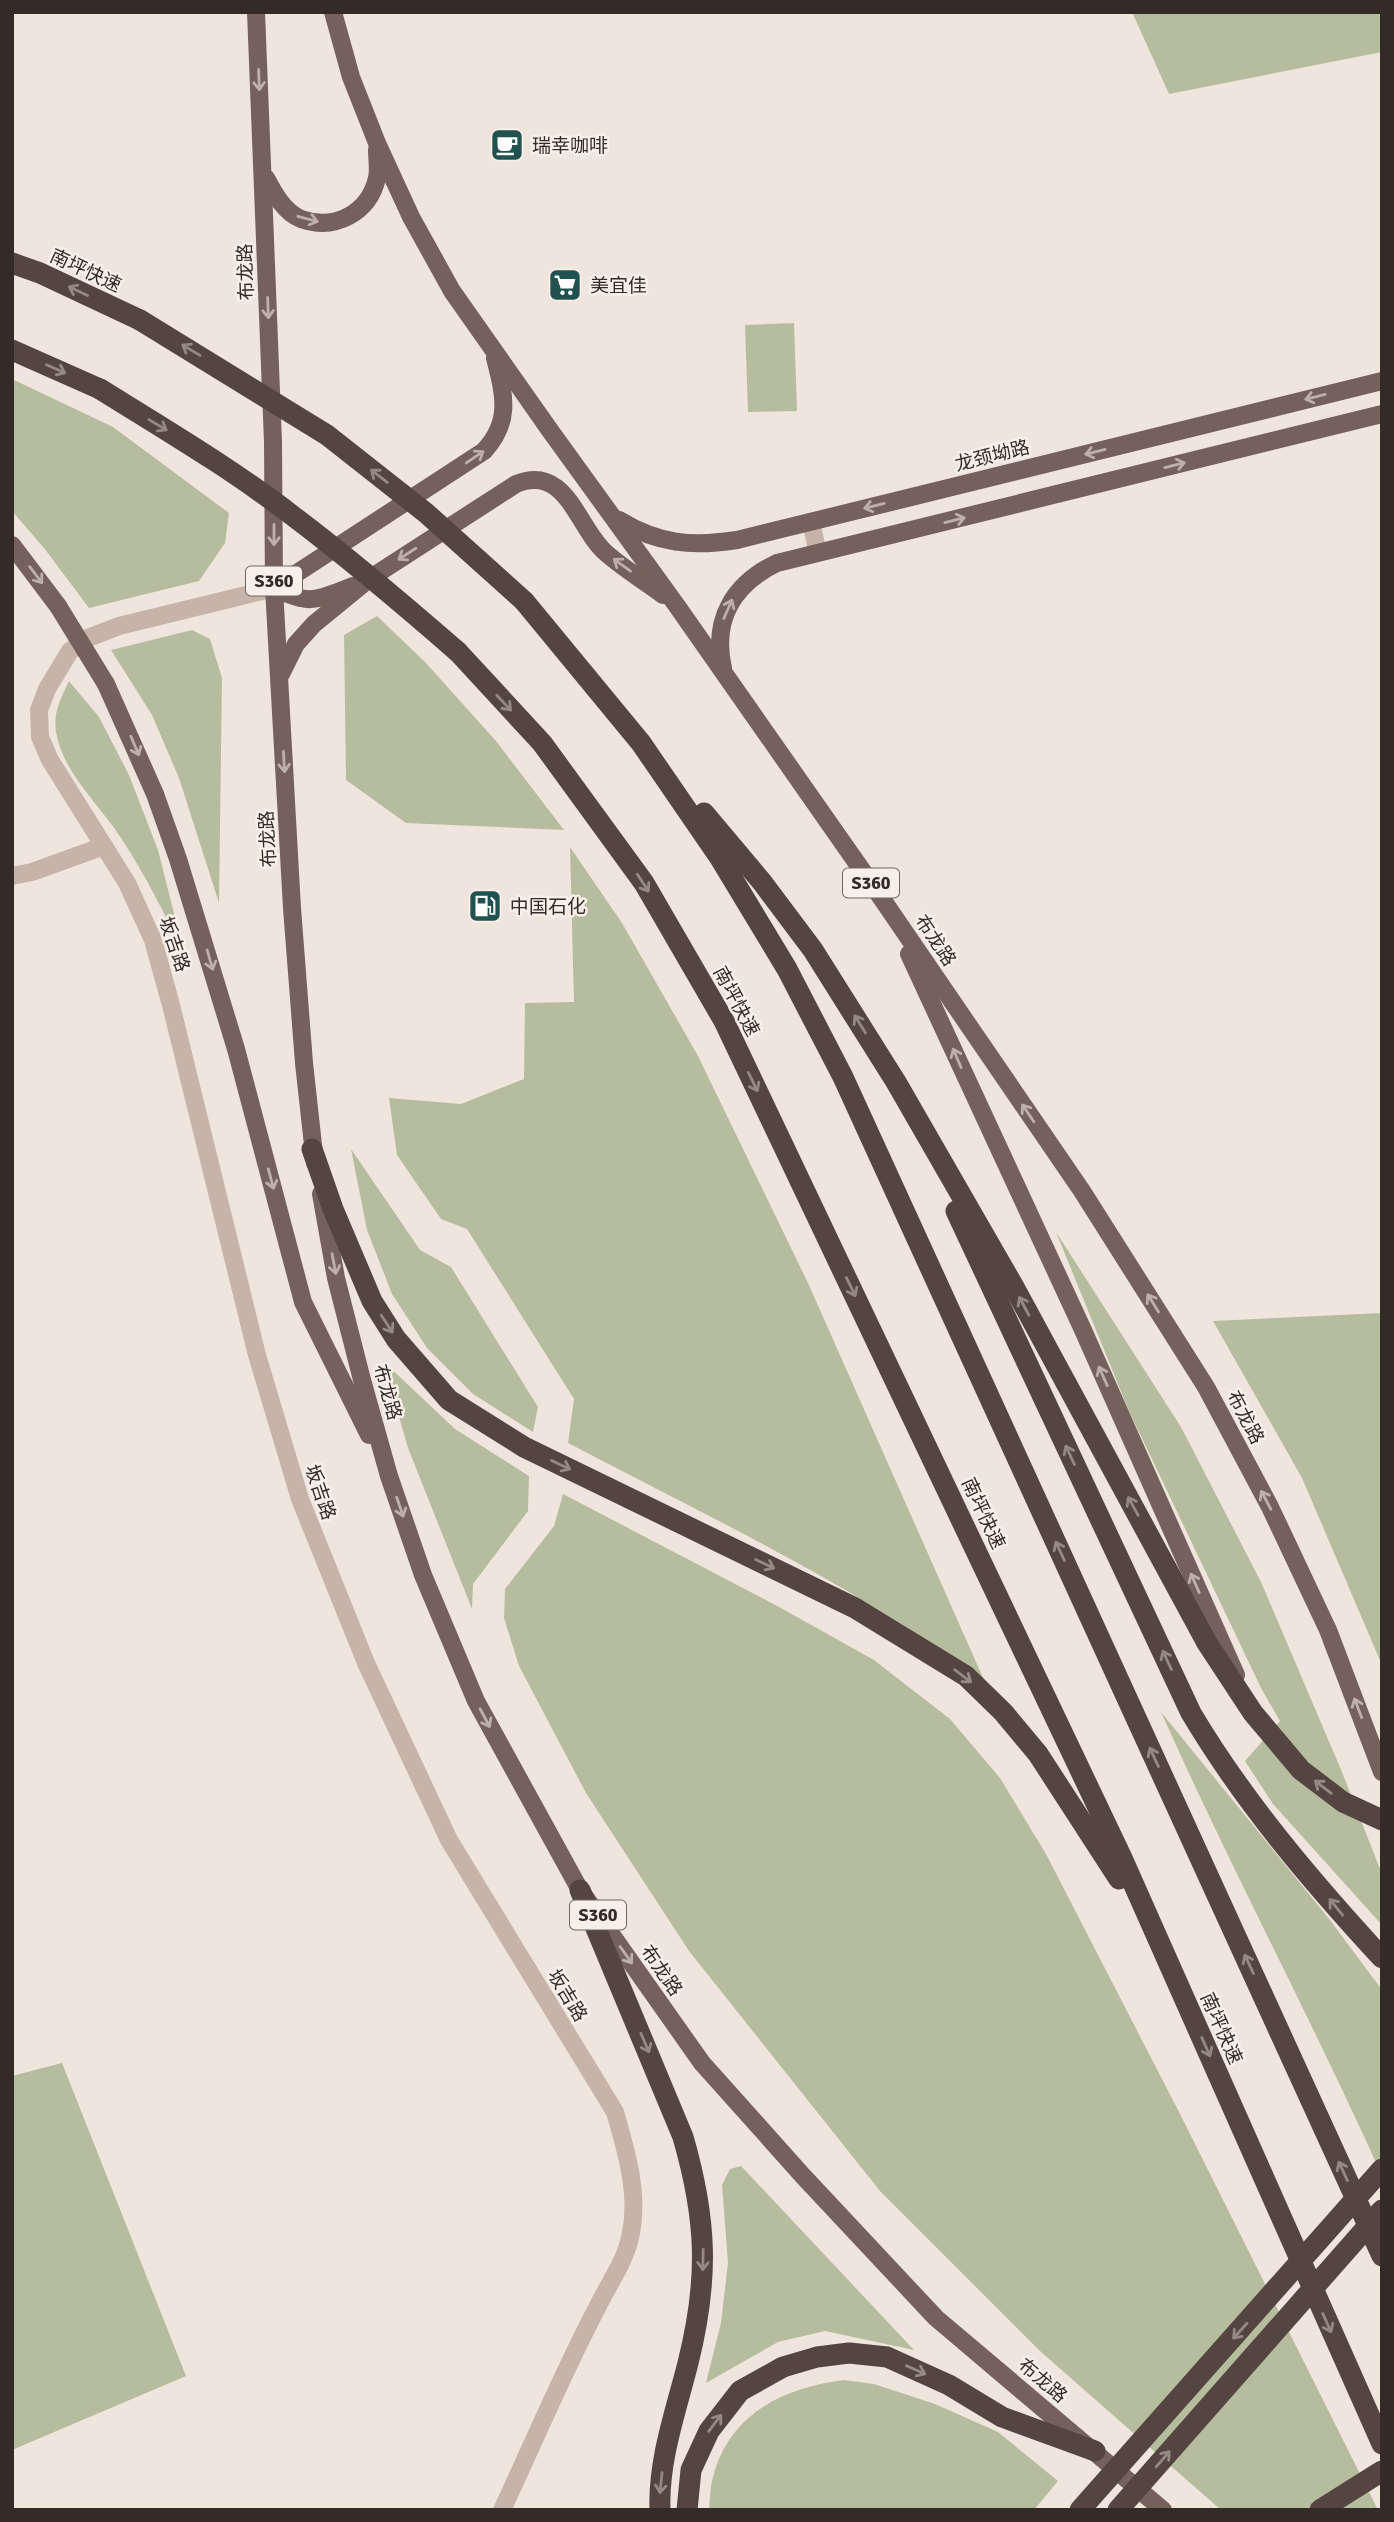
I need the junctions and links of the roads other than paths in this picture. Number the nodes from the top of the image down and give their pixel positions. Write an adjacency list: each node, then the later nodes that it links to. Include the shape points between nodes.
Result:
1 (256, 12): 4 (main road, 布龙路 / S360, one-way to 4)
2 (333, 12): 3 (main road, 布龙路 / S360, via 351,77)
3 (377, 142): 4 (main road, one-way to 3, via 277,200 300,218 326,223 349,218 366,204 378,177); 6 (main road, 布龙路 / S360, via 452,291)
4 (262, 172): 15 (main road, 布龙路 / S360, one-way to 15)
5 (12, 263): 19 (highway, 南坪快速, one-way to 5, bridge, via 524,601 426,513 327,435 140,320)
6 (492, 347): 10 (main road, 布龙路 / S360); 15 (main road, one-way to 6, via 484,451 496,438 503,398)
7 (12, 349): 31 (highway, 南坪快速, one-way to 31, bridge, via 100,389 202,452 292,514 389,592 458,652 542,743 644,883 724,1021)
8 (1382, 381): 11 (main road, 龙颈坳路, one-way to 11)
9 (1382, 414): 13 (main road, one-way to 9)
10 (614, 517): 11 (main road, 龙颈坳路, via 656,538 699,545); 16 (main road, 布龙路 / S360)
11 (811, 522): 13 (street)
12 (12, 545): 25 (main road, one-way to 25, bridge, via 58,606 106,684 155,794 236,1049 303,1302)
13 (818, 553): 17 (main road, one-way to 13, via 720,636 732,600 759,572)
14 (369, 579): 15 (main road, via 313,600 296,599); 16 (main road, one-way to 14, via 604,551 568,500 538,479 516,484); 18 (main road, via 296,644)
15 (274, 588): 18 (main road, 布龙路 / S360); 20 (street, 坂吉路, via 102,632 71,651 58,669 39,710 40,737)
16 (677, 606): 17 (main road, 布龙路 / S360)
17 (725, 675): 22 (main road, 布龙路 / S360)
18 (280, 678): 24 (main road, 布龙路 / S360, one-way to 24, via 292,908)
19 (641, 743): 23 (highway, one-way to 19, via 813,950 738,854); 34 (highway, one-way to 19, via 844,1077 787,969 720,858)
20 (104, 846): 21 (street); 38 (street, 坂吉路, via 142,914 164,974 246,1316 300,1499 366,1663 449,1840 615,2112 627,2154 632,2232 621,2267 598,2304)
21 (12, 876)
22 (880, 895): 26 (main road, one-way to 22, via 1083,1330); 27 (main road, 布龙路 / S360, one-way to 22, via 1328,1630 1206,1387 1082,1191)
23 (895, 1082): 26 (highway, one-way to 23, via 1207,1643 1014,1287); 30 (highway, one-way to 23, via 1267,1823 1220,1762 1191,1713)
24 (312, 1149): 25 (main road, 布龙路 / S360, one-way to 25, via 336,1278); 31 (highway, one-way to 31, via 372,1301 396,1339 449,1400 524,1447 855,1608 966,1676 1038,1754 1138,1909)
25 (390, 1476): 29 (main road, 布龙路 / S360, one-way to 29, via 423,1575 476,1701)
26 (1253, 1713): 28 (highway, one-way to 26, via 1343,1802 1301,1770)
27 (1382, 1772)
28 (1382, 1820)
29 (580, 1890): 36 (main road, 布龙路 / S360, one-way to 36, via 702,2063 803,2176 936,2318); 39 (highway, one-way to 39, via 683,2137 701,2212 703,2284 662,2470)
30 (1382, 1958)
31 (1178, 1985): 35 (highway, 南坪快速, one-way to 35)
32 (1382, 2169): 41 (highway, one-way to 41, bridge)
33 (1382, 2210): 42 (highway, one-way to 33, bridge)
34 (1382, 2256)
35 (1382, 2444)
36 (1094, 2451): 40 (highway, one-way to 36, via 691,2470 709,2431 740,2392 783,2367 817,2357 849,2353 887,2357 949,2385 1002,2417); 43 (main road, 布龙路 / S360)
37 (1382, 2471): 44 (highway)
38 (502, 2510)
39 (660, 2510)
40 (687, 2510)
41 (1080, 2510)
42 (1118, 2510)
43 (1163, 2510)
44 (1320, 2510)

